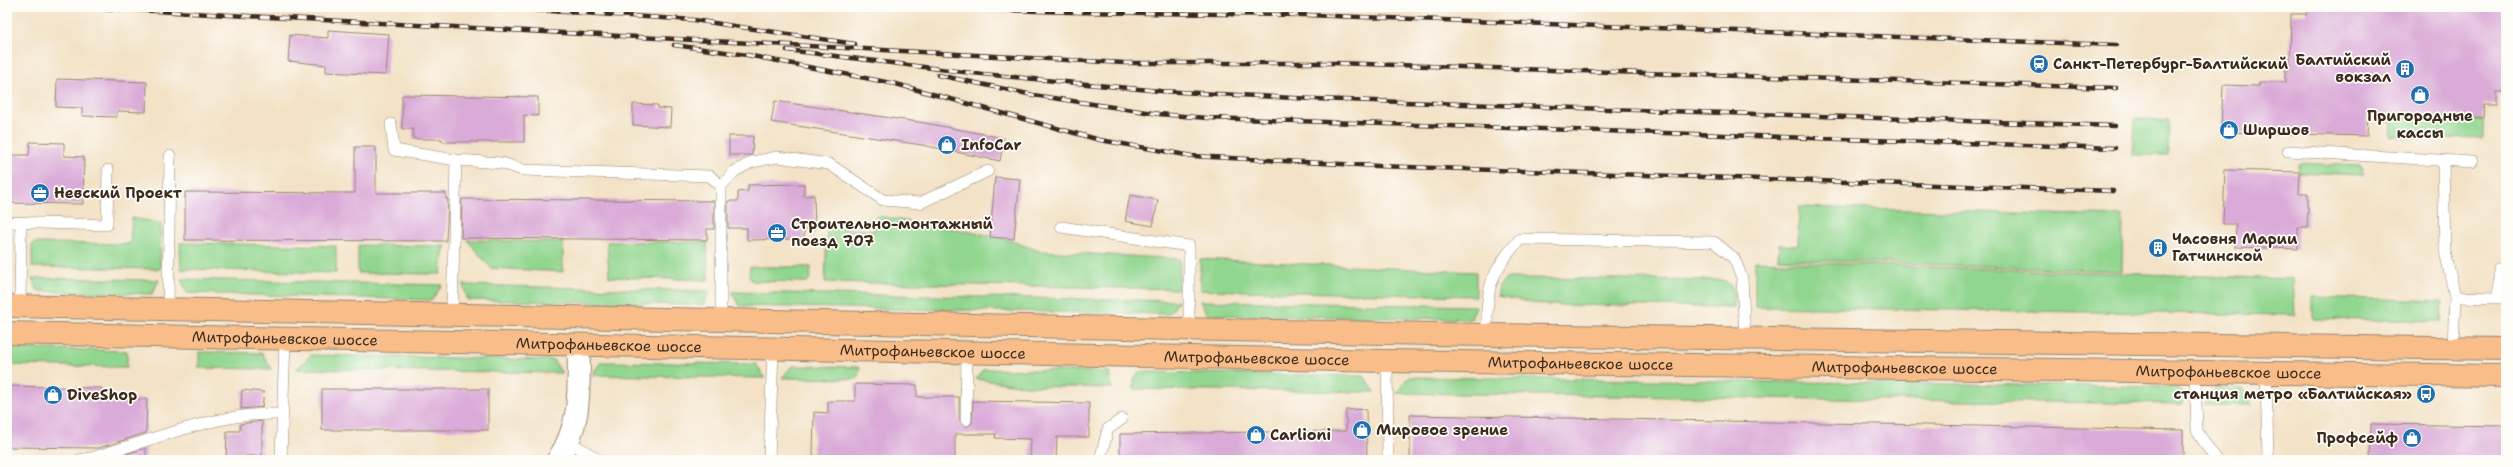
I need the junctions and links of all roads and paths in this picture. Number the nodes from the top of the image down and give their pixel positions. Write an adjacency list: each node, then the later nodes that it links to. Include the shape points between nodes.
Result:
1 (391, 124): 4 (lane, via 394,150)
2 (2288, 151): 5 (lane)
3 (170, 156): 16 (lane)
4 (456, 160): 9 (lane, via 502,163 523,170 710,176); 17 (lane)
5 (2443, 160): 6 (lane); 14 (lane, via 2445,251)
6 (2472, 162)
7 (108, 170): 11 (lane, via 107,224)
8 (988, 171): 9 (lane, via 920,203 883,200 829,164 777,157 752,162 735,171)
9 (721, 186): 18 (lane)
10 (7, 222): 11 (lane)
11 (21, 222): 15 (lane)
12 (1061, 227): 19 (lane, via 1190,246)
13 (2499, 269): 14 (lane, via 2499,298)
14 (2455, 297): 25 (lane)
15 (13, 307): 16 (main road, Митрофаньевское шоссе)
16 (168, 309): 17 (main road, Митрофаньевское шоссе)
17 (452, 315): 18 (main road, Митрофаньевское шоссе)
18 (721, 321): 19 (main road, Митрофаньевское шоссе)
19 (1189, 329): 21 (main road, Митрофаньевское шоссе)
20 (7, 333): 22 (main road, Митрофаньевское шоссе)
21 (1487, 335): 23 (main road, Митрофаньевское шоссе); 23 (lane, via 1486,301 1494,275 1501,261 1520,239 1714,242 1734,258 1742,278)
22 (285, 339): 24 (main road, Митрофаньевское шоссе); 33 (lane)
23 (1746, 339): 25 (main road, Митрофаньевское шоссе)
24 (579, 345): 26 (main road, Митрофаньевское шоссе); 36 (street, via 578,410)
25 (2454, 348): 27 (main road, Митрофаньевское шоссе)
26 (773, 349): 28 (main road, Митрофаньевское шоссе); 40 (lane)
27 (2506, 349)
28 (967, 353): 29 (main road, Митрофаньевское шоссе); 35 (lane)
29 (1388, 361): 30 (main road, Митрофаньевское шоссе); 42 (lane)
30 (2195, 372): 31 (main road, Митрофаньевское шоссе); 43 (lane, via 2197,431)
31 (2266, 374): 32 (main road, Митрофаньевское шоссе); 44 (lane)
32 (2506, 376)
33 (282, 414): 37 (lane, via 240,416 172,432); 38 (lane)
34 (1122, 419): 41 (lane, via 1108,429)
35 (966, 420)
36 (564, 451): 39 (lane)
37 (79, 460)
38 (281, 460)
39 (599, 460)
40 (770, 460)
41 (1100, 460)
42 (1388, 460)
43 (2216, 460)
44 (2268, 460)

